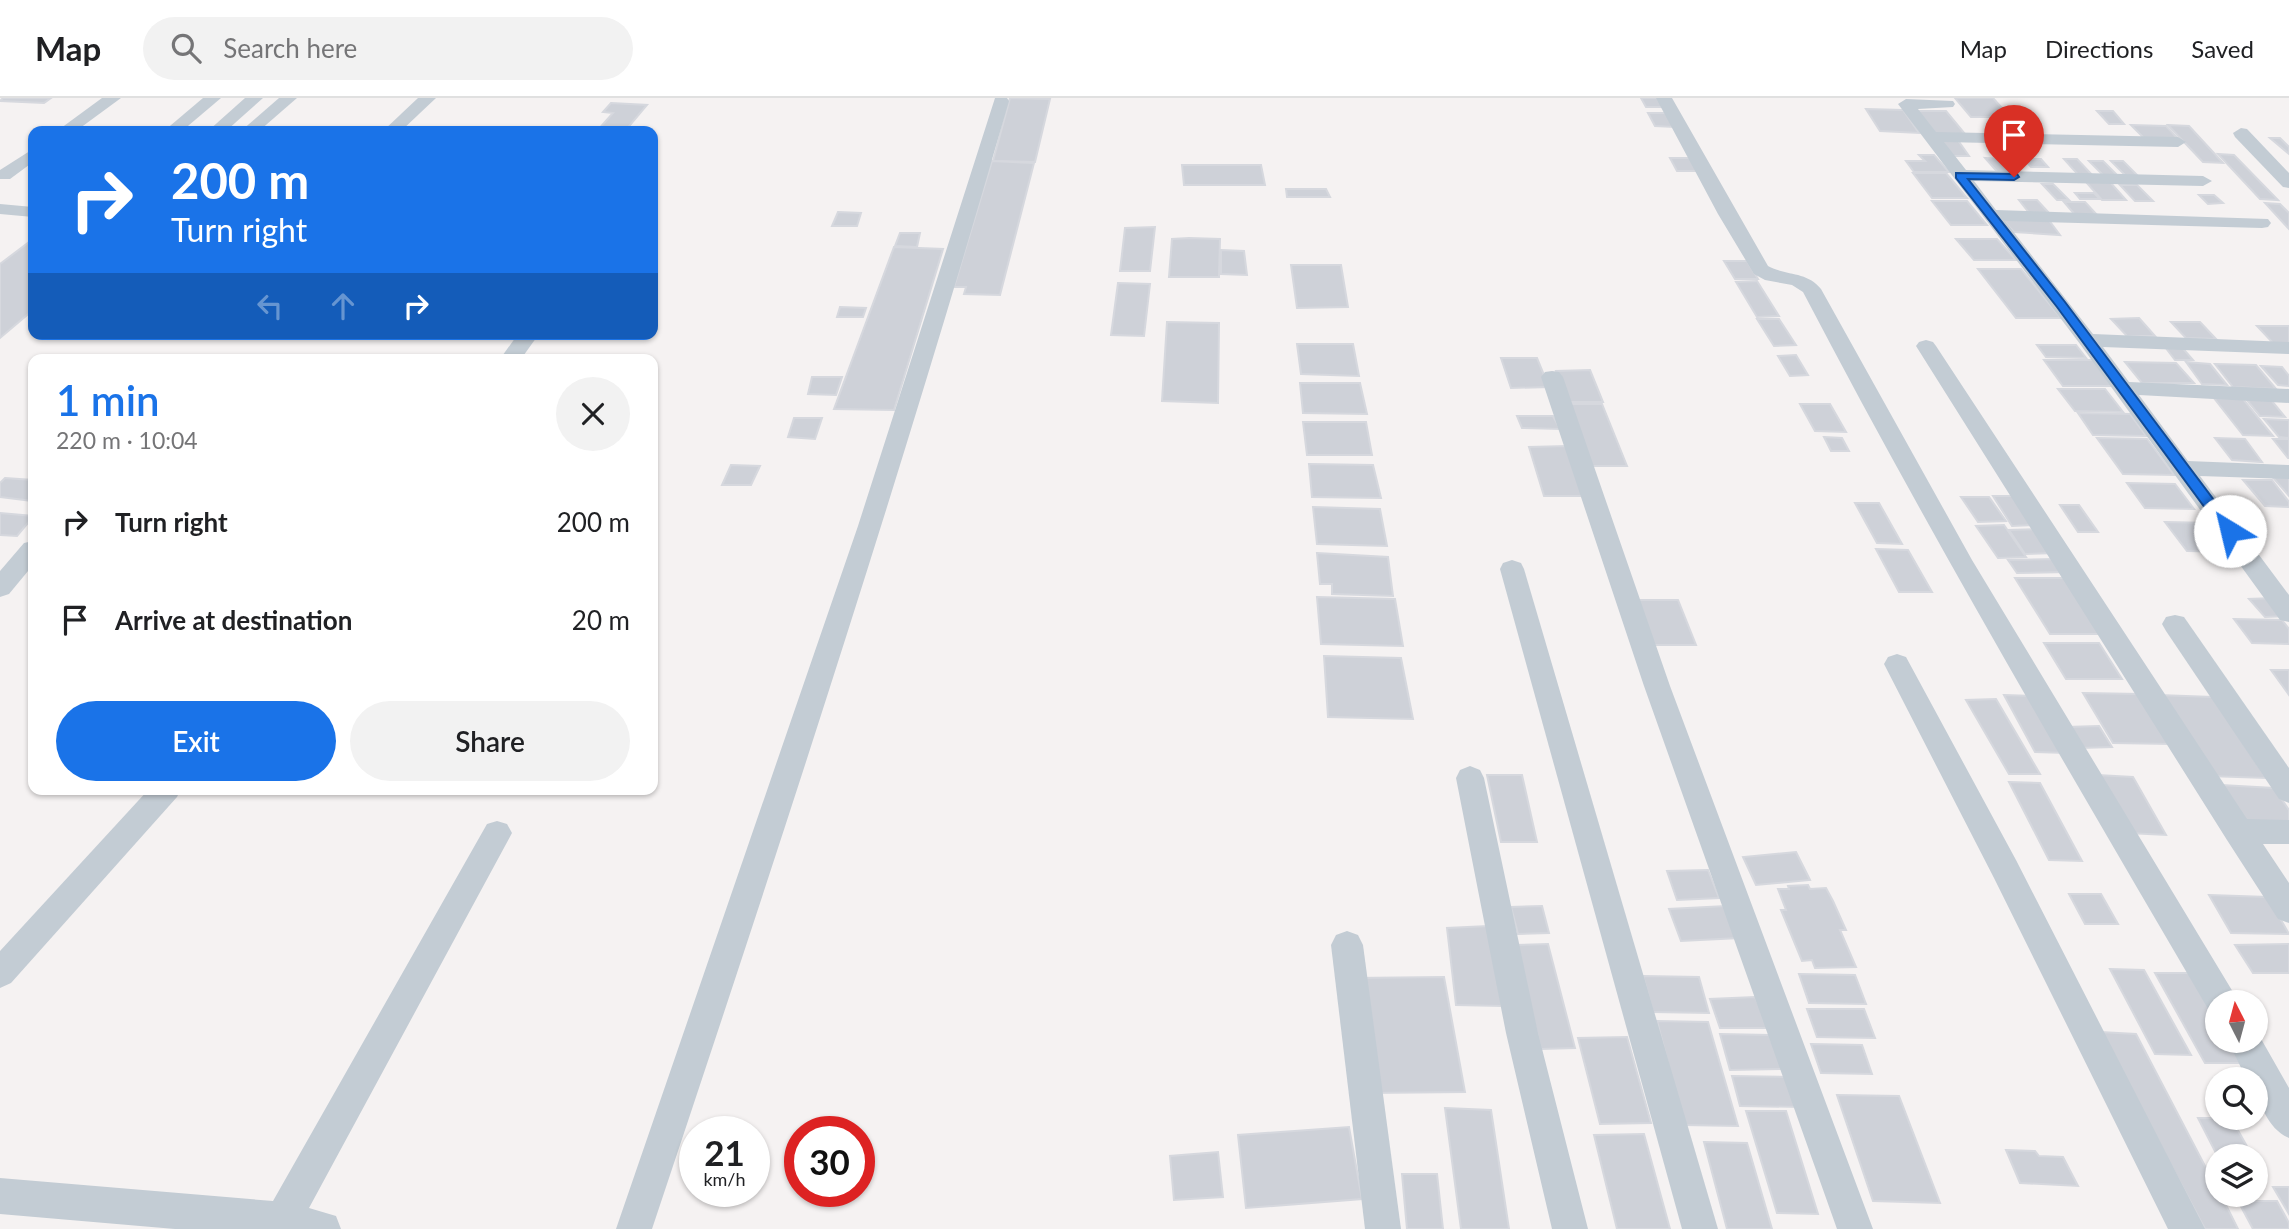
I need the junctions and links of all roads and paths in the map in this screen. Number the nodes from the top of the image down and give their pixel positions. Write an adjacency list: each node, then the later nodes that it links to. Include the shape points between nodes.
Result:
1 (113, 98): 9 (street)
2 (213, 98): 10 (street)
3 (255, 98): 11 (street)
4 (289, 98): 12 (street)
5 (428, 98): 13 (street)
6 (1664, 98): 53 (street, via 1761,270 1798,280 1811,289 1955,554)
7 (1001, 101): 59 (street, via 937,322)
8 (1947, 104): 15 (street, via 1906,104)
9 (72, 126)
10 (178, 126)
11 (222, 126)
12 (255, 126)
13 (397, 126)
14 (2241, 133): 17 (street)
15 (1930, 137): 16 (street); 21 (street)
16 (2178, 142)
17 (2262, 155): 18 (street); 23 (street)
18 (2289, 156)
19 (28, 158): 20 (street)
20 (4, 175)
21 (1959, 175): 22 (street); 26 (street)
22 (2203, 181)
23 (2289, 183)
24 (0, 209): 25 (street)
25 (28, 212)
26 (1990, 215): 27 (street); 29 (street)
27 (2262, 223)
28 (524, 340): 32 (street)
29 (2087, 340): 31 (street); 34 (street)
30 (1926, 346): 47 (street)
31 (2289, 348)
32 (514, 354)
33 (1552, 377): 63 (street, via 1657,687)
34 (2123, 388): 35 (street); 36 (street)
35 (2289, 396)
36 (2183, 468): 37 (street); 41 (street)
37 (2289, 472)
38 (28, 555): 40 (street)
39 (1512, 569): 62 (street)
40 (0, 588)
41 (2289, 613)
42 (2175, 624): 45 (street)
43 (1897, 663): 64 (street)
44 (1470, 778): 61 (street, via 1522,1033)
45 (2289, 791)
46 (162, 795): 52 (street)
47 (2237, 831): 48 (street); 50 (street)
48 (2289, 832)
49 (497, 833): 57 (street)
50 (2289, 909)
51 (1346, 945): 60 (street)
52 (0, 974)
53 (2214, 990)
54 (2251, 1054): 55 (street)
55 (2289, 1121)
56 (0, 1196): 57 (street)
57 (282, 1220): 58 (street)
58 (323, 1229)
59 (634, 1229)
60 (1383, 1229)
61 (1570, 1229)
62 (1700, 1229)
63 (1855, 1229)
64 (2187, 1229)

